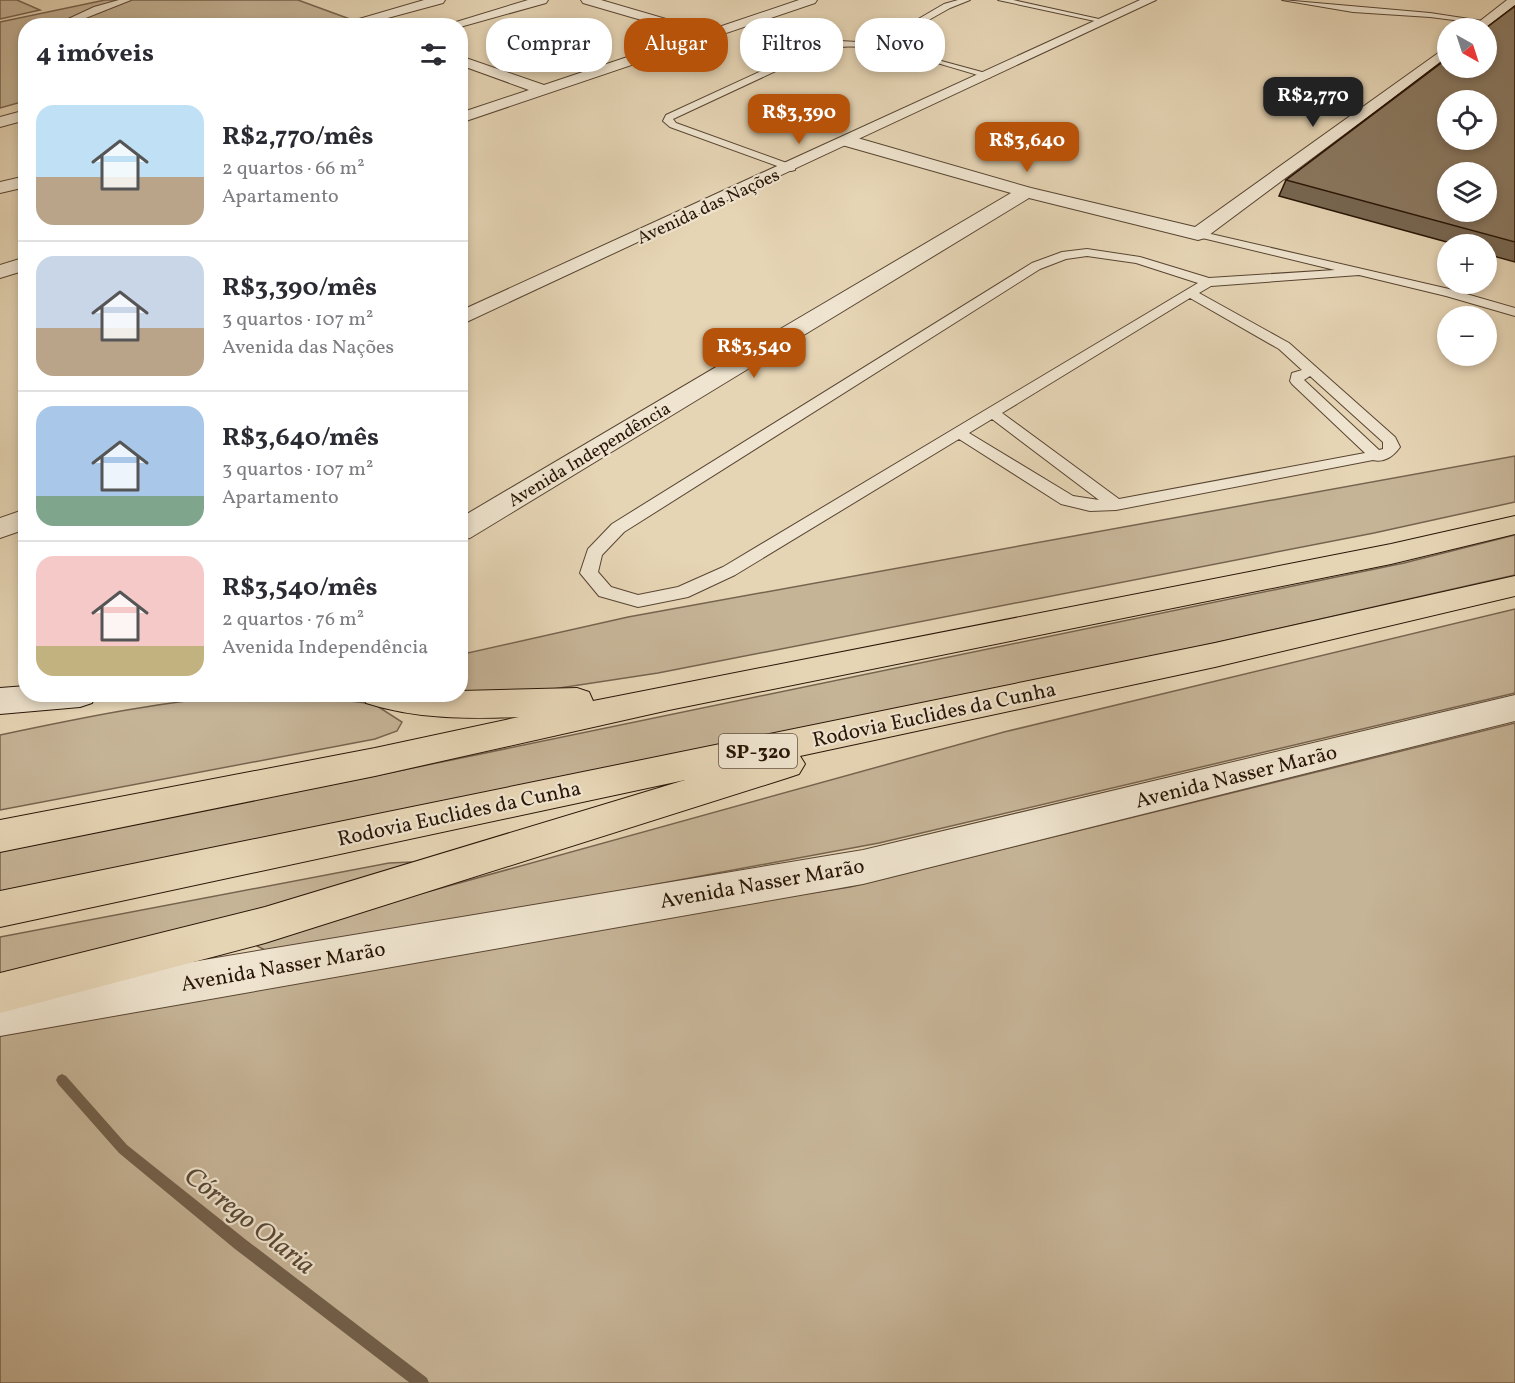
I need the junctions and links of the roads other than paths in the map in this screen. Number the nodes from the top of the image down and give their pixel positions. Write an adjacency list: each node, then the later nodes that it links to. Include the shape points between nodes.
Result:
1 (127, 0): 11 (lane)
2 (439, 0): 12 (street)
3 (542, 0): 16 (street)
4 (587, 0): 13 (street)
5 (811, 0): 18 (street)
6 (966, 0): 22 (lane, via 947,6 898,34 897,39 916,50)
7 (1002, 0): 17 (lane)
8 (1150, 0): 17 (street, Avenida das Nações)
9 (1286, 0): 14 (lane)
10 (1515, 0): 15 (street)
11 (77, 18)
12 (371, 18)
13 (647, 18)
14 (1445, 18)
15 (1491, 18)
16 (468, 21)
17 (1104, 21): 22 (street, Avenida das Nações)
18 (728, 29)
19 (1437, 58): 34 (street)
20 (468, 63): 23 (street)
21 (624, 63): 23 (street)
22 (993, 73): 29 (street, Avenida das Nações); 30 (lane, via 875,45 840,43 812,51 669,117 673,125)
23 (544, 90): 26 (street)
24 (18, 109): 25 (street)
25 (0, 114)
26 (468, 115)
27 (18, 117): 28 (street)
28 (0, 122)
29 (848, 141): 30 (street, Avenida das Nações); 33 (street)
30 (791, 168): 41 (street, Avenida das Nações)
31 (18, 183): 32 (street)
32 (0, 188)
33 (1026, 192): 34 (street); 47 (street, Avenida Independência)
34 (1198, 234): 37 (lane)
35 (18, 266): 36 (street)
36 (0, 272)
37 (1358, 272): 38 (lane); 40 (lane)
38 (1208, 282): 39 (lane); 43 (lane, via 1141,261 1103,254 1072,253 1036,266 618,528 594,553 590,573 605,592 638,601 682,593 729,571)
39 (1190, 293): 42 (lane); 44 (lane, via 1284,346 1390,440 1392,447 1378,457)
40 (1515, 312)
41 (468, 315)
42 (992, 412): 43 (lane); 44 (lane)
43 (958, 432): 44 (lane, via 1067,500 1090,506)
44 (1116, 505)
45 (18, 521): 48 (street)
46 (1515, 525): 50 (highway, via 1379,556)
47 (468, 526)
48 (0, 529)
49 (1515, 586): 54 (highway, Rodovia Euclides da Cunha / SP-320)
50 (669, 697): 53 (highway, via 455,705); 56 (highway, via 375,762)
51 (18, 699): 52 (street)
52 (0, 701)
53 (426, 702)
54 (982, 704): 57 (highway, Rodovia Euclides da Cunha / SP-320); 58 (highway, via 265,925)
55 (1515, 708): 59 (street, Avenida Nasser Marão, via 863,867)
56 (0, 836)
57 (0, 909)
58 (0, 993)
59 (0, 1015)

